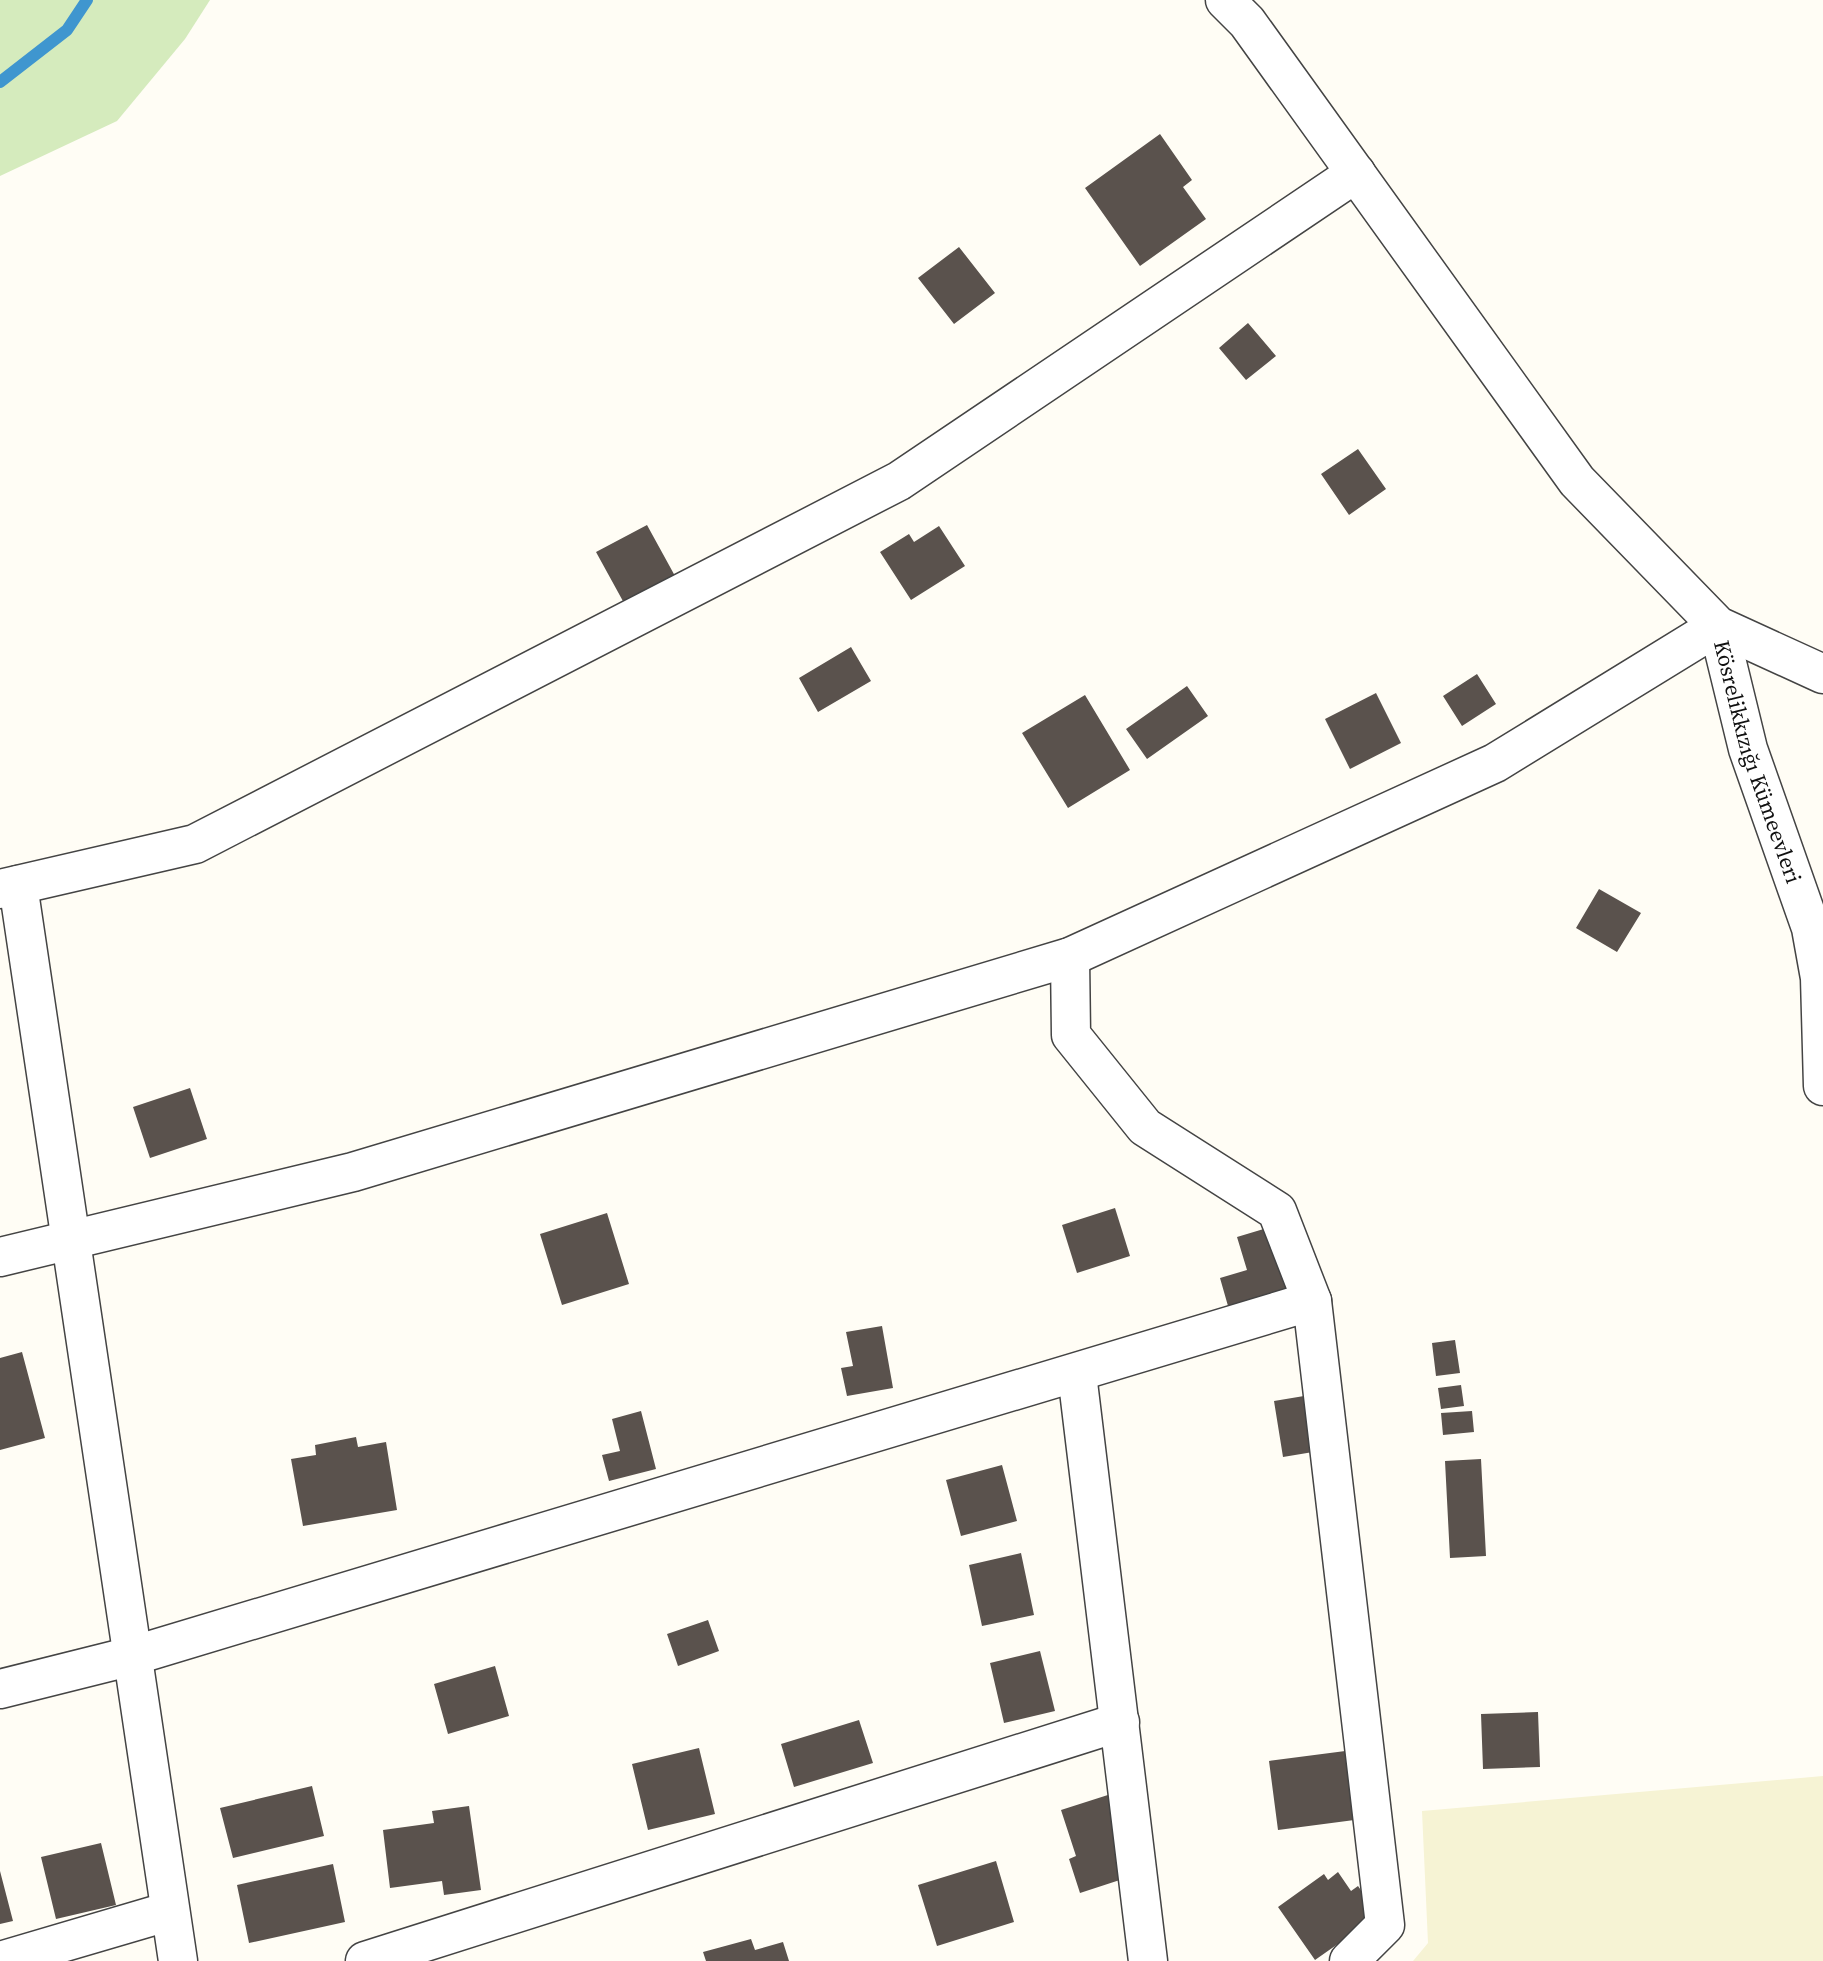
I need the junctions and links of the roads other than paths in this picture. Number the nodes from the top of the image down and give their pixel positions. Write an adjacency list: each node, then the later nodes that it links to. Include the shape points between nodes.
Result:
1 (1225, 0): 2 (street, via 1247,22)
2 (1356, 173): 3 (street, via 1577,481); 5 (street, via 899,481 195,844)
3 (1718, 626): 4 (street); 6 (street, via 1495,763); 7 (street, Kösrelikkızığı Kümeevleri, via 1748,749 1811,928 1820,978)
4 (1823, 674)
5 (9, 887): 8 (street)
6 (1070, 957): 8 (street, via 353,1172); 10 (street, via 1071,1035 1145,1127 1277,1211)
7 (1823, 1086)
8 (71, 1241): 9 (street); 12 (street)
9 (0, 1257)
10 (1312, 1301): 11 (street); 20 (street, via 1385,1925)
11 (1077, 1374): 12 (street); 14 (street)
12 (132, 1656): 13 (street); 15 (street)
13 (0, 1689)
14 (1120, 1722): 18 (street); 19 (street)
15 (170, 1911): 16 (street); 17 (street)
16 (0, 1961)
17 (178, 1961)
18 (365, 1961)
19 (1148, 1961)
20 (1349, 1961)

